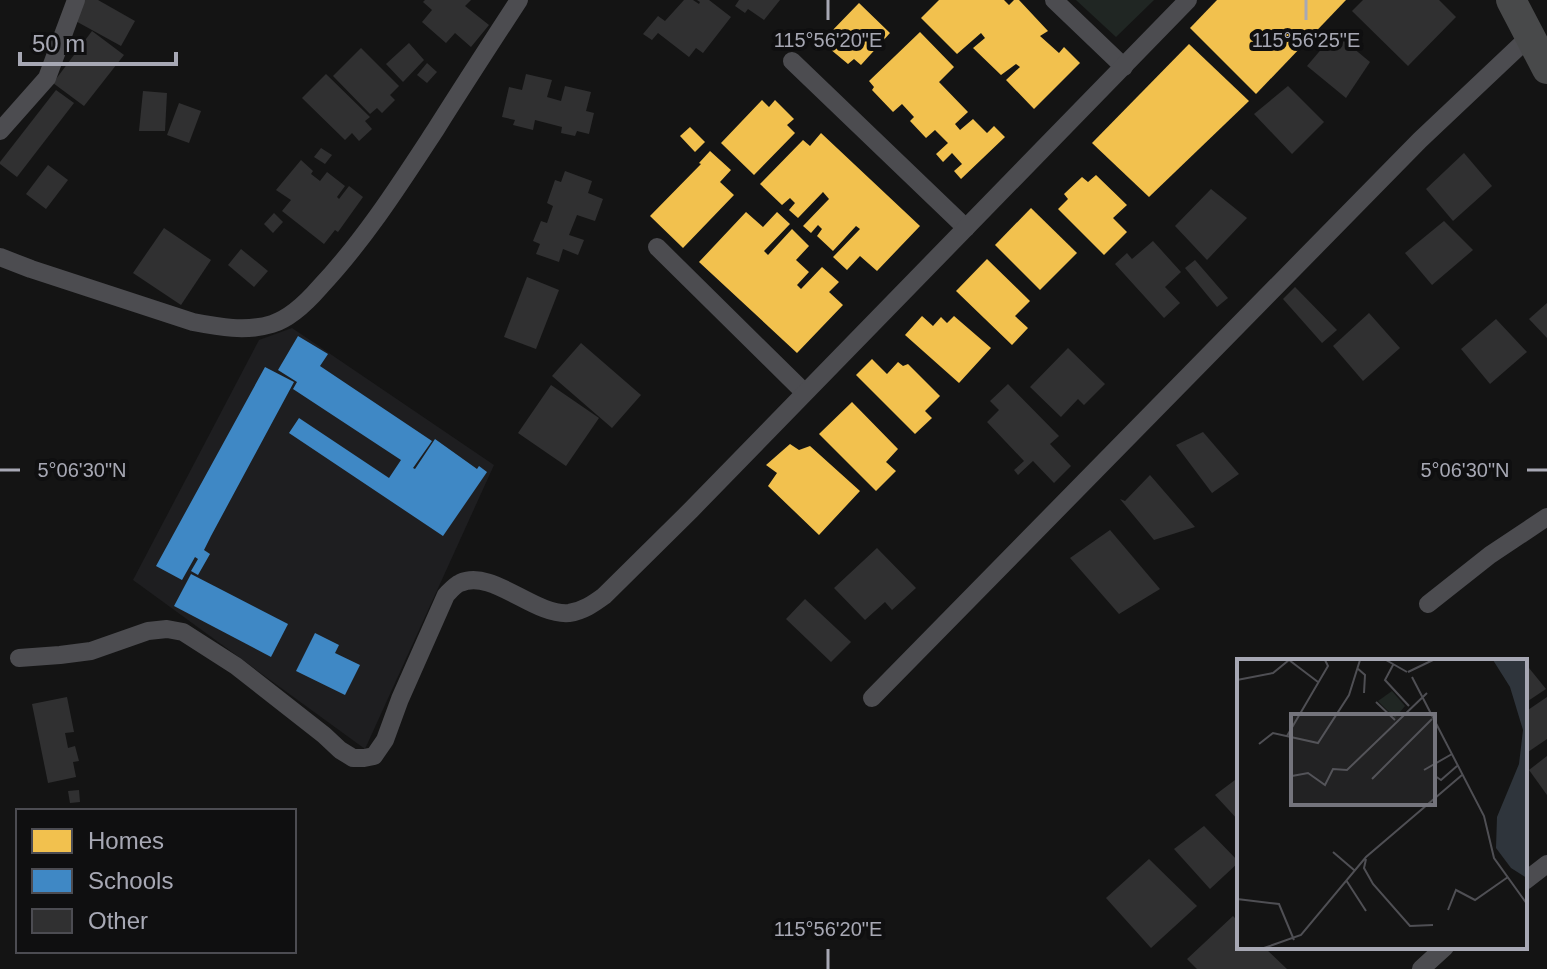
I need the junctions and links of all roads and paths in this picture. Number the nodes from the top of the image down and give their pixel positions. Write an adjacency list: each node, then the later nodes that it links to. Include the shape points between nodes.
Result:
1 (76, 0): 10 (street, via 47,78)
2 (519, 0): 13 (street, via 382,212 341,266 292,314 273,324 247,328 193,322)
3 (1054, 0): 8 (street)
4 (1188, 0): 8 (street)
5 (1511, 0): 6 (main road)
6 (1529, 37): 9 (main road); 18 (street, via 1420,140)
7 (792, 61): 11 (street)
8 (1124, 67): 11 (street)
9 (1547, 69)
10 (0, 131)
11 (966, 228): 14 (street)
12 (657, 247): 14 (street)
13 (0, 257)
14 (804, 392): 17 (street, via 646,555 587,608 553,612 492,584 459,583 446,595 374,756 353,758 340,750 236,666 183,632 148,631 91,651)
15 (1547, 517): 16 (street)
16 (1428, 604)
17 (19, 658)
18 (872, 698)
19 (1547, 864): 20 (street)
20 (1527, 879)
21 (1443, 949): 22 (street)
22 (1421, 969)

